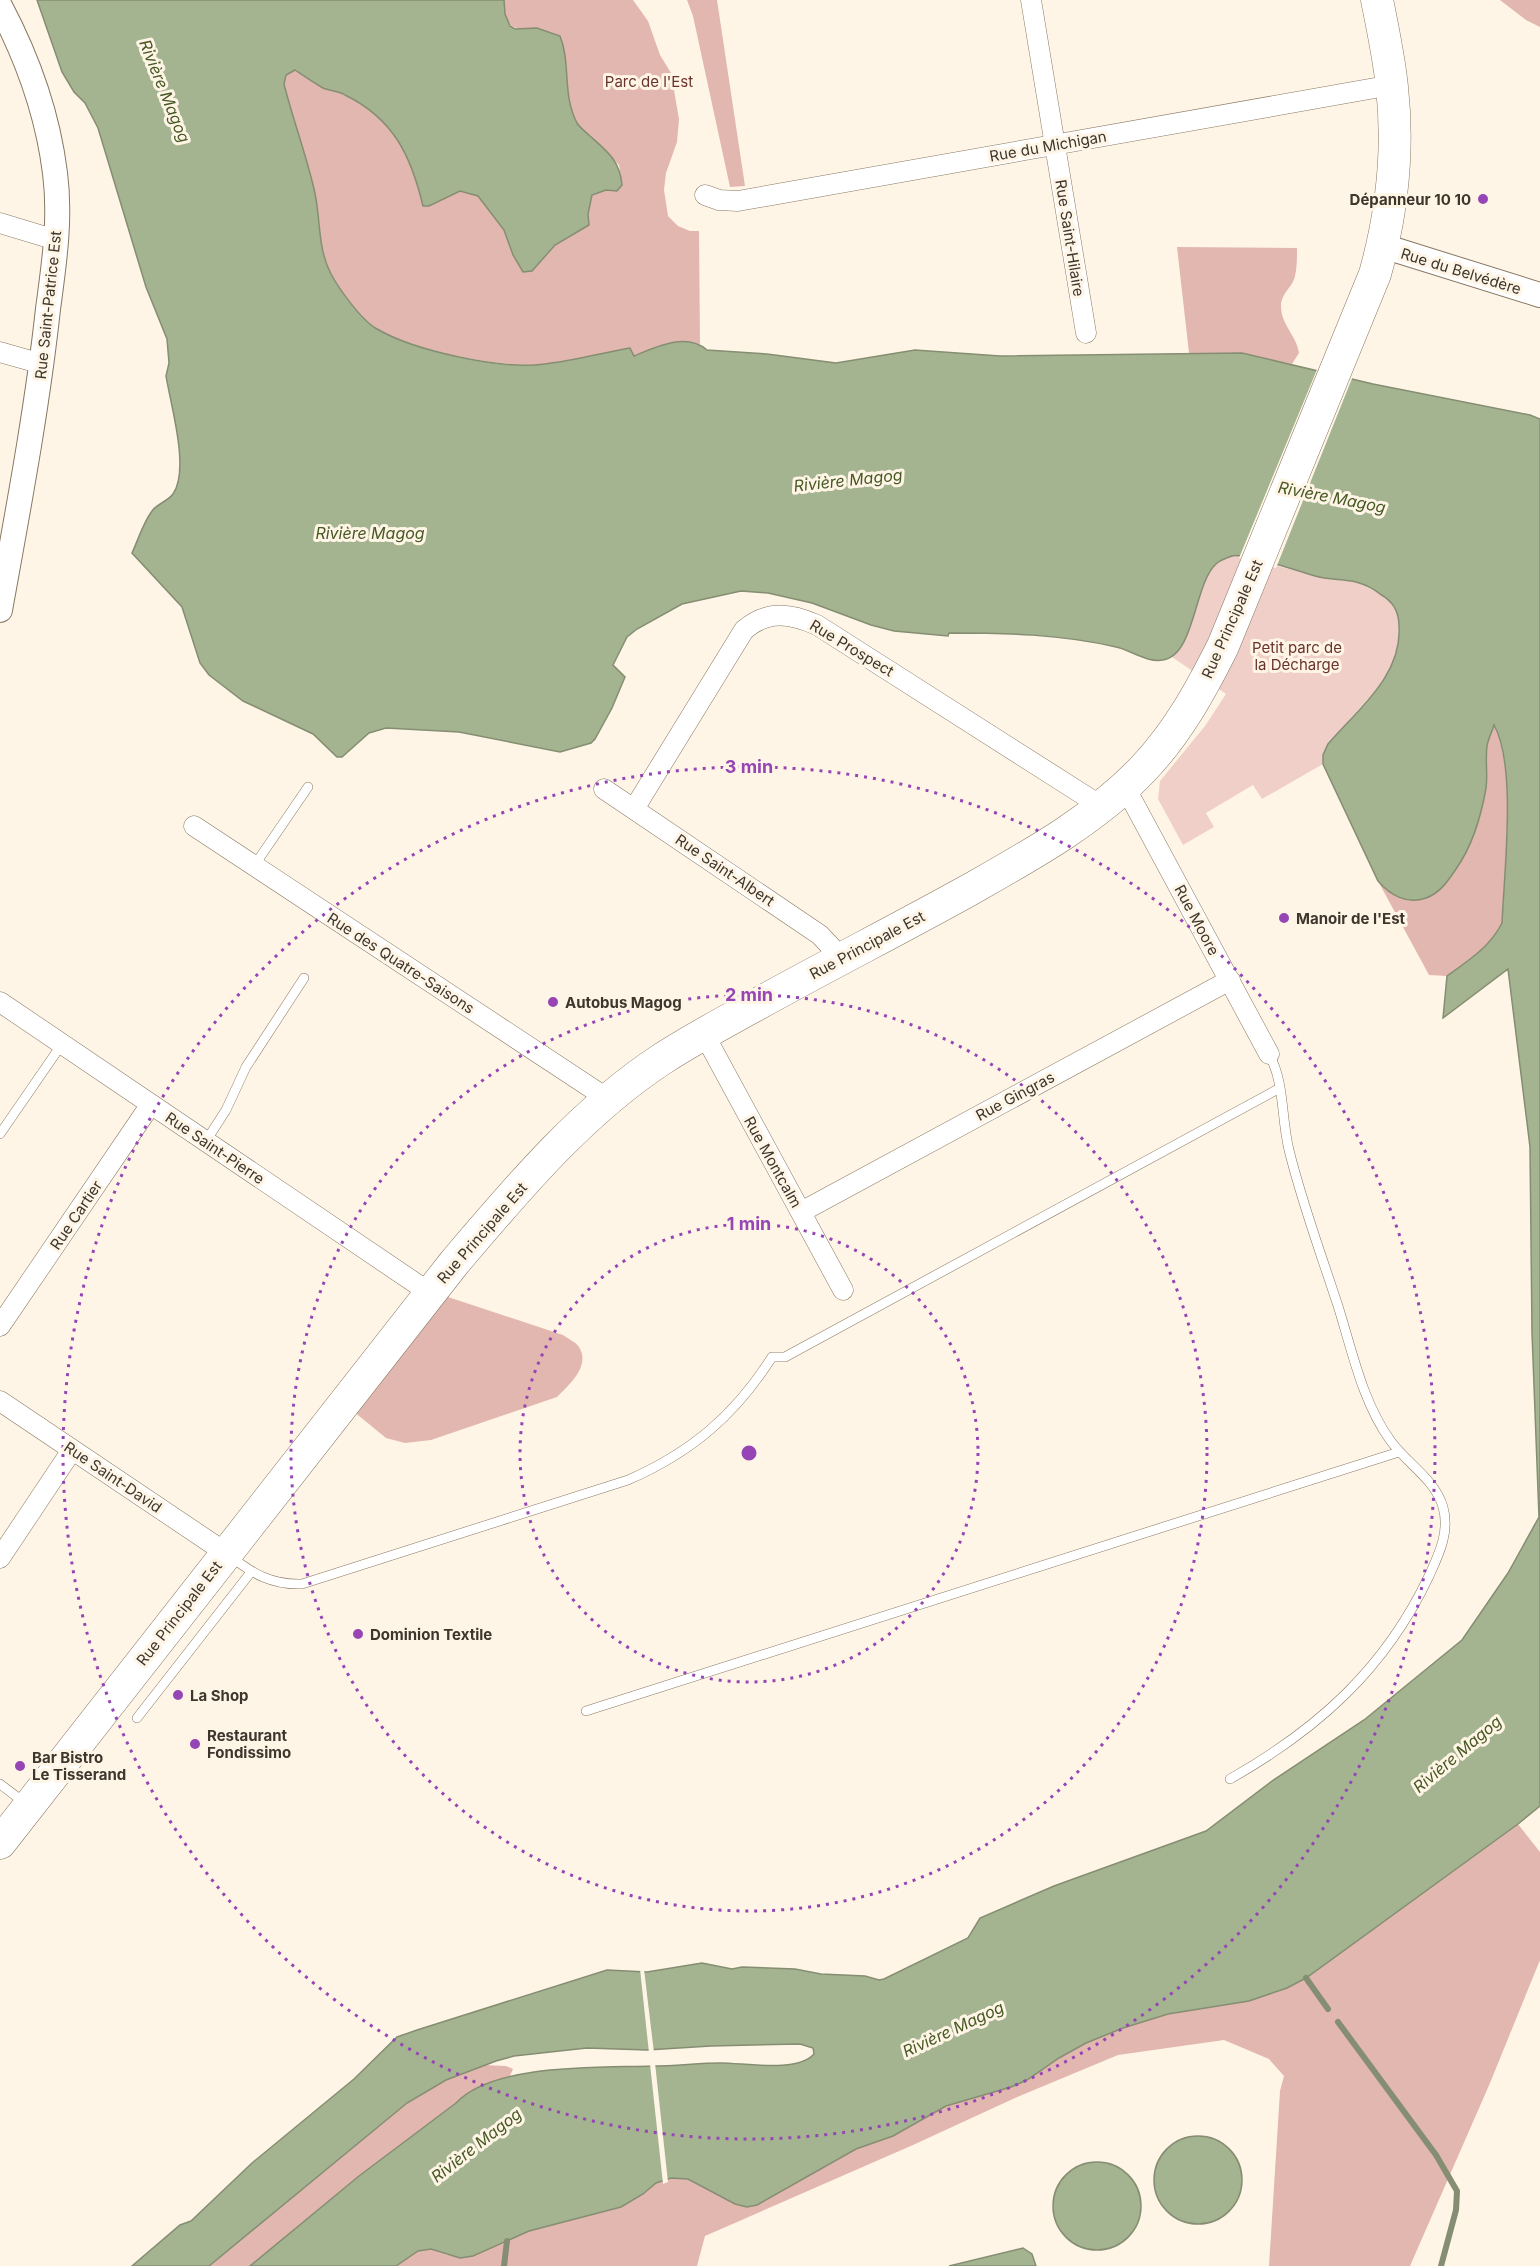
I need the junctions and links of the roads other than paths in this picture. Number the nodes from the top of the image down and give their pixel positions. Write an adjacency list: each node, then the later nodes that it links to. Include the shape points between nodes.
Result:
1 (1030, 0): 5 (street, Rue Saint-Hilaire)
2 (1377, 0): 4 (main road, Rue Principale Est)
3 (0, 6): 8 (street, Rue Saint-Patrice Est, via 32,80 51,143)
4 (1392, 85): 5 (street, Rue du Michigan); 9 (main road, Rue Principale Est, via 1394,165)
5 (1055, 145): 6 (street, Rue du Michigan, via 738,201); 11 (street, Rue Saint-Hilaire)
6 (705, 195)
7 (0, 223): 8 (street)
8 (56, 240): 13 (street, Rue Saint-Patrice Est)
9 (1383, 246): 10 (street, Rue du Belvédère); 16 (main road, Rue Principale Est, via 1364,304 1224,646 1169,738)
10 (1540, 295)
11 (1086, 333)
12 (0, 352): 13 (street)
13 (42, 364): 14 (street, Rue Saint-Patrice Est)
14 (0, 610)
15 (308, 787): 21 (lane)
16 (1125, 787): 18 (main road, Rue Principale Est); 24 (street, Rue Moore)
17 (604, 789): 19 (street, Rue Saint-Albert)
18 (1101, 806): 19 (street, Rue Prospect, via 817,624 779,615 760,619 744,630); 22 (main road, Rue Principale Est, via 1029,855)
19 (634, 809): 22 (street, Rue Saint-Albert, via 820,935)
20 (194, 826): 21 (street, Rue des Quatre-Saisons)
21 (254, 866): 30 (street, Rue des Quatre-Saisons)
22 (839, 959): 26 (main road, Rue Principale Est)
23 (304, 978): 33 (lane, via 246,1067)
24 (1230, 980): 28 (street, Rue Moore); 34 (street, Rue Gingras)
25 (0, 1002): 27 (street, Rue Saint-Pierre)
26 (704, 1034): 30 (main road, Rue Principale Est, via 659,1060); 34 (street, Rue Montcalm)
27 (62, 1044): 31 (street, Rue Saint-Pierre); 32 (lane)
28 (1269, 1054): 29 (lane)
29 (1280, 1088): 40 (lane, via 1288,1149 1368,1399); 43 (lane, via 786,1358 772,1357 723,1420 692,1445 650,1470 302,1584 276,1583)
30 (608, 1100): 36 (main road, Rue Principale Est, via 511,1197)
31 (151, 1104): 33 (street, Rue Saint-Pierre); 37 (street, Rue Cartier)
32 (0, 1134)
33 (206, 1141): 36 (street, Rue Saint-Pierre)
34 (801, 1212): 35 (street, Rue Montcalm)
35 (843, 1290)
36 (430, 1293): 41 (main road, Rue Principale Est)
37 (0, 1326)
38 (0, 1401): 39 (street, Rue Saint-David)
39 (72, 1449): 41 (street, Rue Saint-David); 42 (street)
40 (1399, 1452): 44 (lane); 46 (lane, via 1436,1491 1443,1506 1444,1539 1420,1596 1370,1670 1339,1702 1296,1738)
41 (226, 1553): 43 (lane); 48 (main road, Rue Principale Est)
42 (0, 1558)
43 (251, 1572): 45 (lane)
44 (586, 1711)
45 (137, 1718)
46 (1230, 1779)
47 (0, 1784): 48 (lane)
48 (29, 1806): 49 (main road, Rue Principale Est)
49 (0, 1843)

